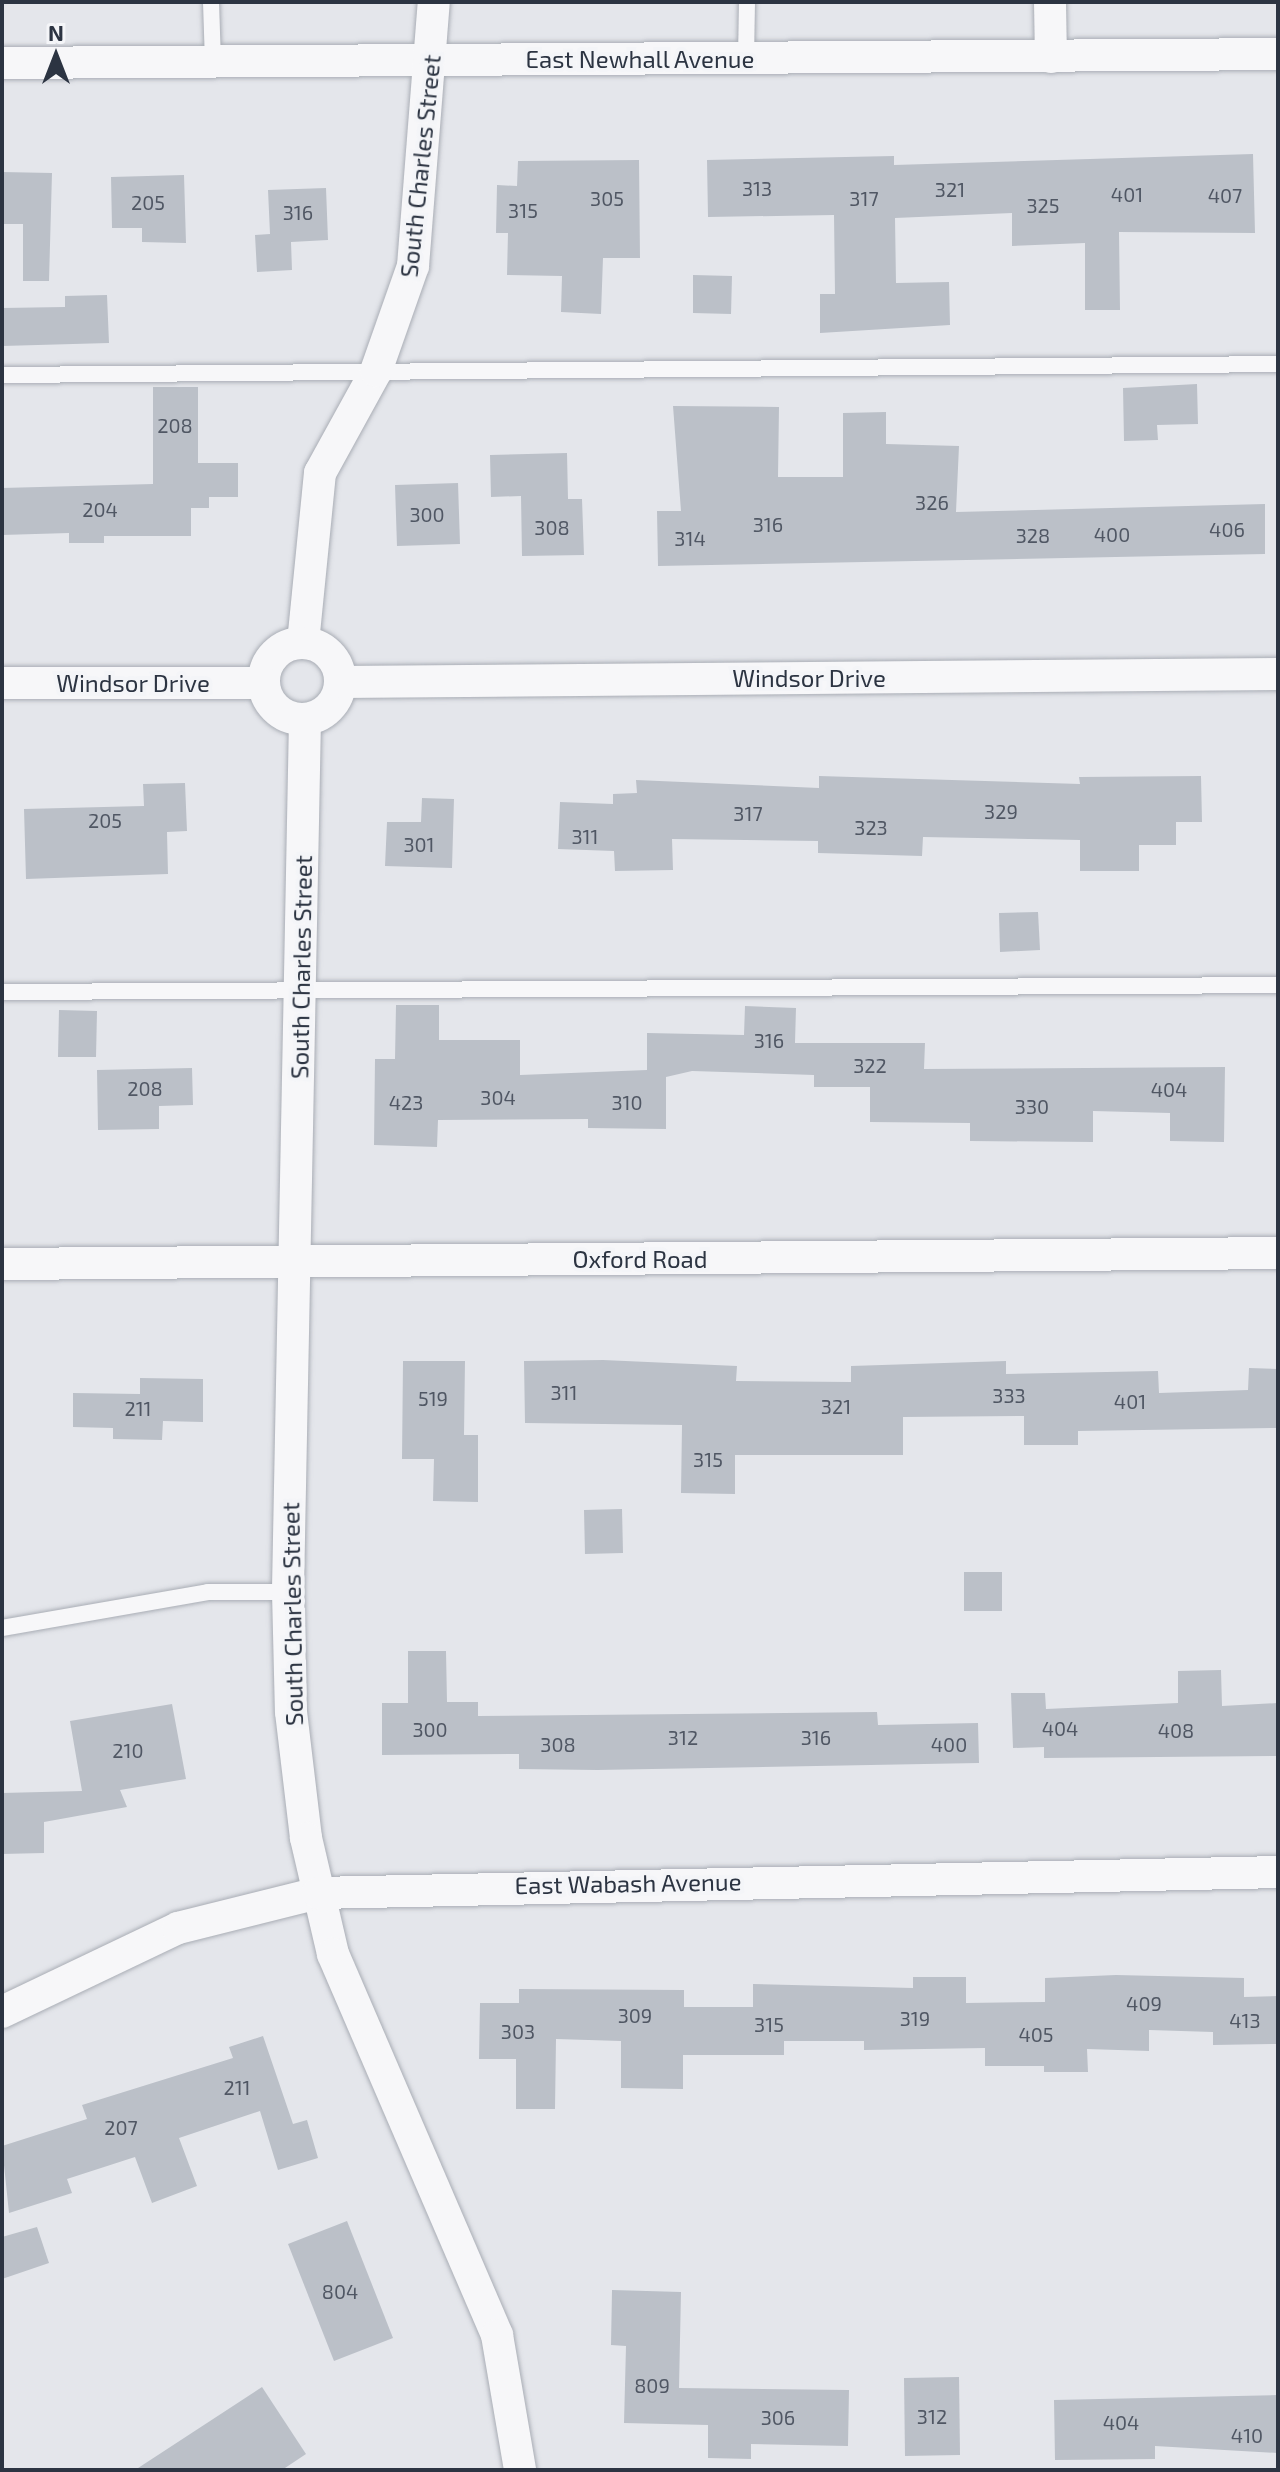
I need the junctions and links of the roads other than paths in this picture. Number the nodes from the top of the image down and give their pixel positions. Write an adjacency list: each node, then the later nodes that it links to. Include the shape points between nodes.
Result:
1 (211, 2): 10 (lane)
2 (434, 2): 8 (street, South Charles Street)
3 (747, 2): 7 (lane)
4 (1050, 2): 6 (street)
5 (1278, 54): 6 (street, East Newhall Avenue)
6 (1051, 57): 7 (street, East Newhall Avenue)
7 (746, 59): 8 (street, East Newhall Avenue)
8 (432, 60): 10 (street, East Newhall Avenue); 12 (street, South Charles Street, via 413,266)
9 (2, 63): 10 (street, East Newhall Avenue)
10 (213, 63)
11 (1278, 364): 12 (lane)
12 (376, 371): 13 (lane); 14 (street, South Charles Street, via 320,473 308,536)
13 (2, 375)
14 (303, 643): 16 (street, via 333,660); 18 (street, via 280,651)
15 (1278, 674): 16 (street, Windsor Drive)
16 (340, 682): 19 (street, via 326,711)
17 (2, 683): 18 (street, Windsor Drive)
18 (264, 683): 19 (street, via 282,714)
19 (305, 719): 21 (street, South Charles Street)
20 (1278, 985): 21 (lane)
21 (300, 991): 22 (lane); 24 (street, South Charles Street)
22 (2, 992)
23 (1278, 1253): 24 (street, Oxford Road)
24 (295, 1261): 25 (street, Oxford Road); 26 (street, South Charles Street)
25 (2, 1264)
26 (288, 1592): 27 (lane, via 208,1592); 29 (street, South Charles Street, via 291,1712)
27 (2, 1628)
28 (1278, 1872): 29 (street, East Wabash Avenue)
29 (318, 1893): 30 (street, East Wabash Avenue, via 178,1928); 31 (street, South Charles Street, via 333,1954 388,2093 497,2335)
30 (2, 2012)
31 (520, 2470)

